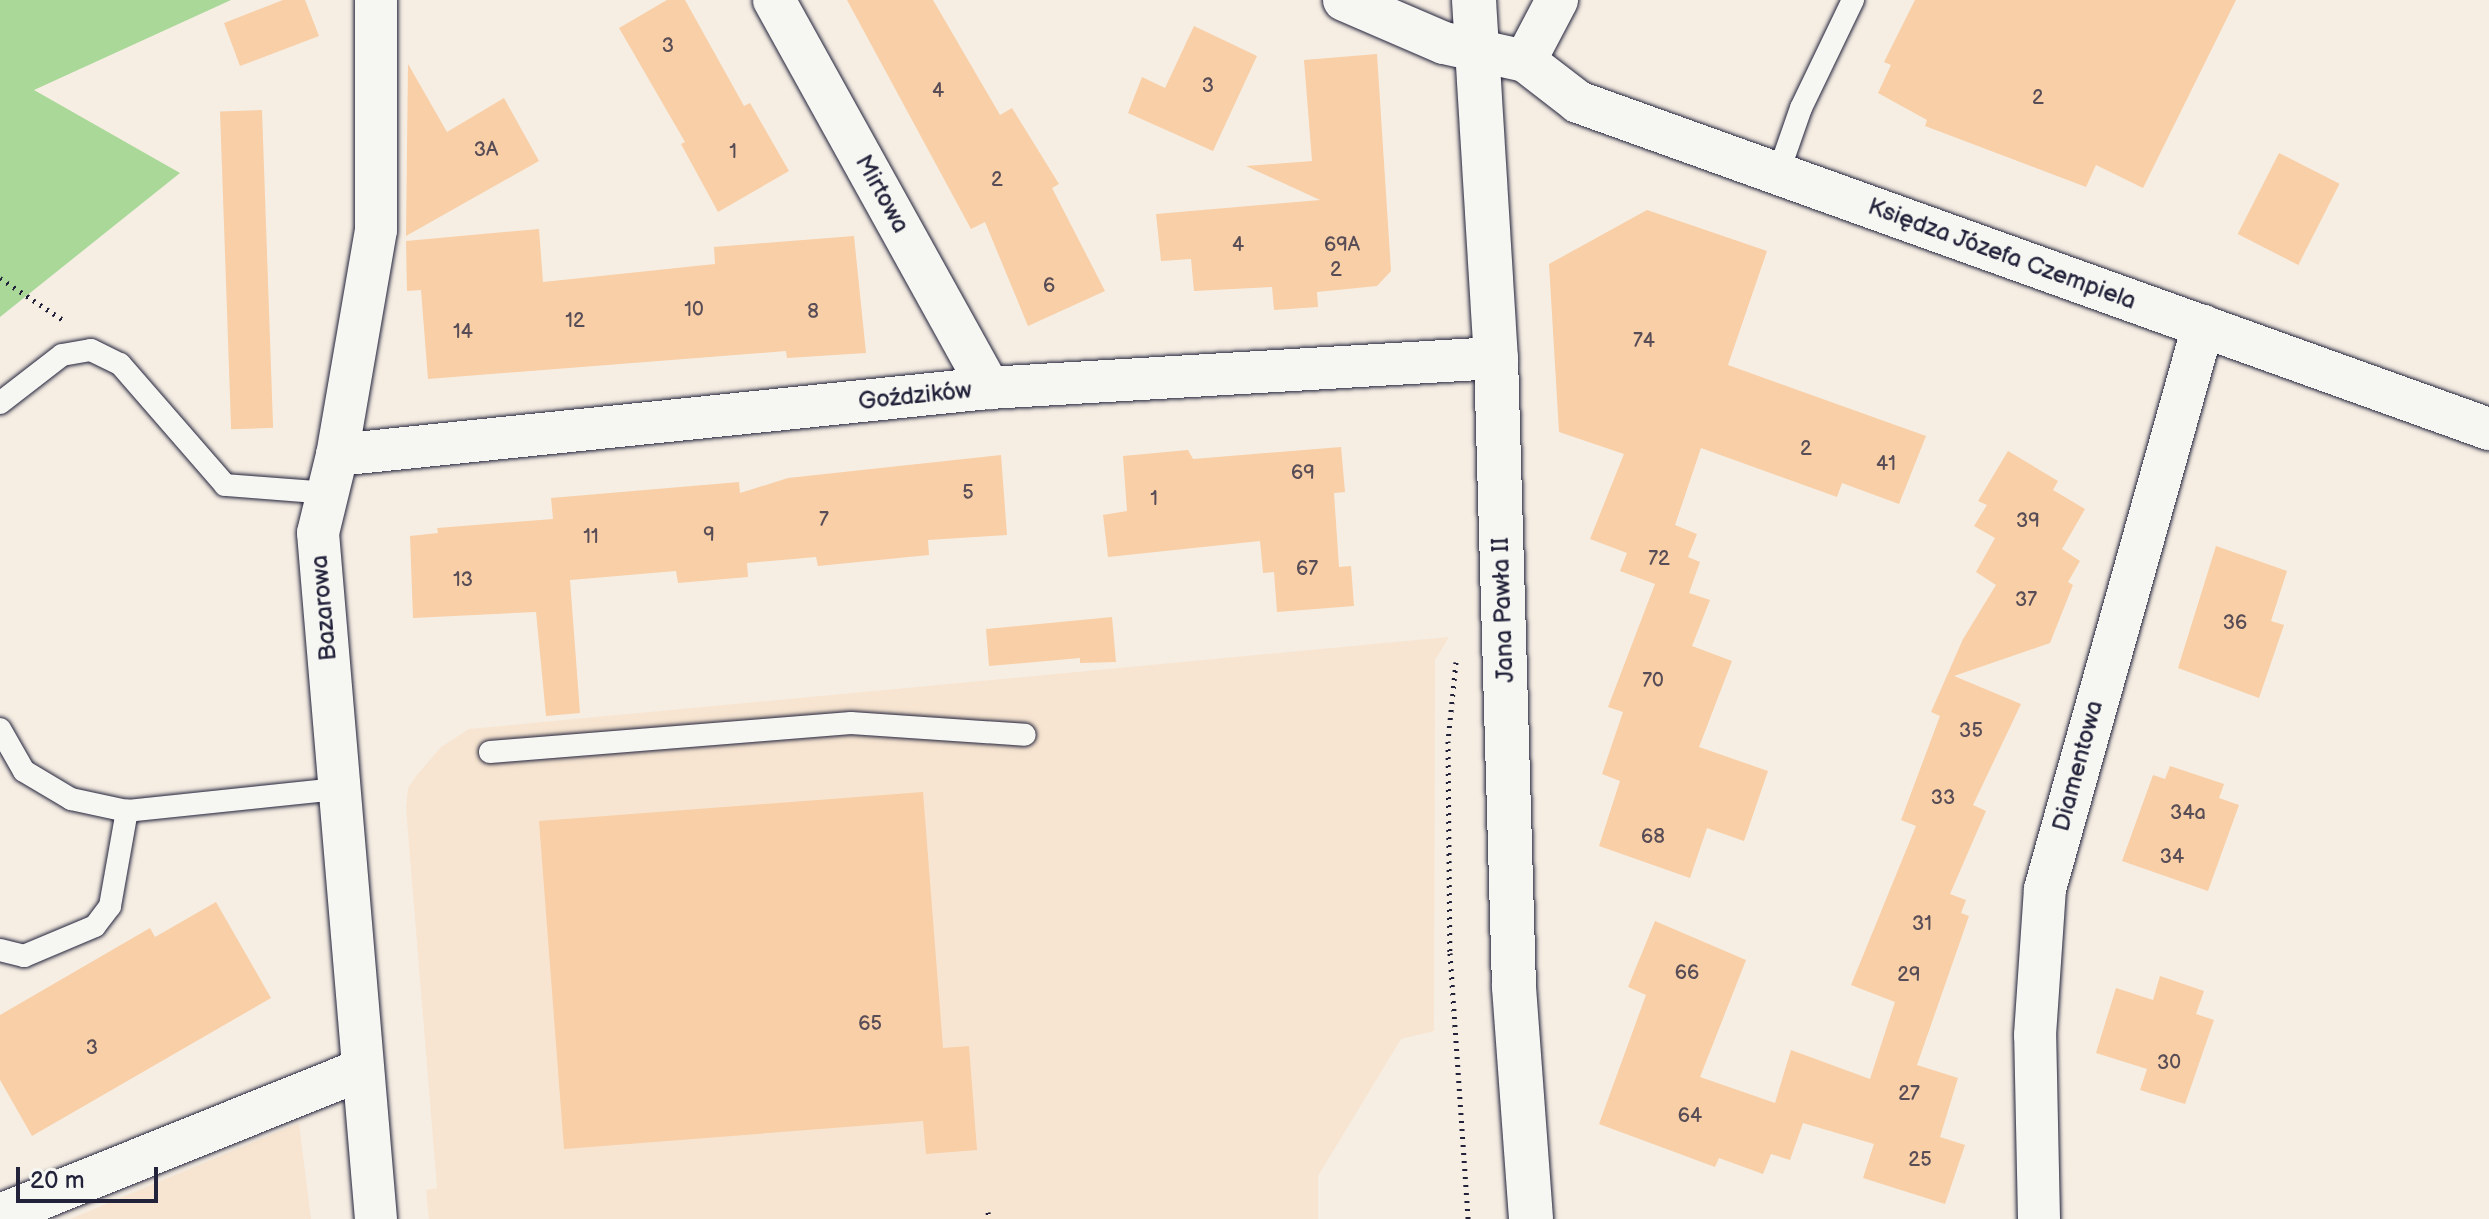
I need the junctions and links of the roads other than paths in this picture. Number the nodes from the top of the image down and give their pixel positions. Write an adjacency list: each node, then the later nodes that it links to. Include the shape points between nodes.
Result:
1 (376, 0): 15 (street, Bazarowa, via 376,230)
2 (774, 0): 12 (street, Mirtowa)
3 (1344, 0): 7 (street)
4 (1474, 0): 7 (street, Jana Pawła II)
5 (1557, 0): 8 (street)
6 (1853, 0): 9 (lane, via 1801,108)
7 (1478, 53): 8 (street); 11 (street, Jana Pawła II)
8 (1525, 61): 9 (street, Księdza Józefa Czempiela, via 1578,102)
9 (1778, 174): 10 (street, Księdza Józefa Czempiela)
10 (2203, 326): 14 (street, Księdza Józefa Czempiela); 26 (street, Diamentowa, via 2045,889 2035,1035)
11 (1496, 358): 12 (street, Goździków); 25 (street, Jana Pawła II, via 1510,893)
12 (989, 388): 15 (street, Goździków)
13 (0, 403): 15 (lane, via 62,355 91,350 120,364 225,485)
14 (2489, 429)
15 (332, 474): 19 (street, Bazarowa, via 318,533)
16 (0, 729): 20 (lane, via 24,771 71,799)
17 (1025, 735): 18 (lane, via 851,723)
18 (490, 752)
19 (338, 789): 20 (lane); 22 (street, Bazarowa)
20 (127, 811): 21 (lane, via 110,906 95,926 24,956)
21 (0, 950)
22 (361, 1070): 23 (street); 24 (street, Bazarowa)
23 (0, 1215)
24 (376, 1219)
25 (1531, 1219)
26 (2039, 1219)

